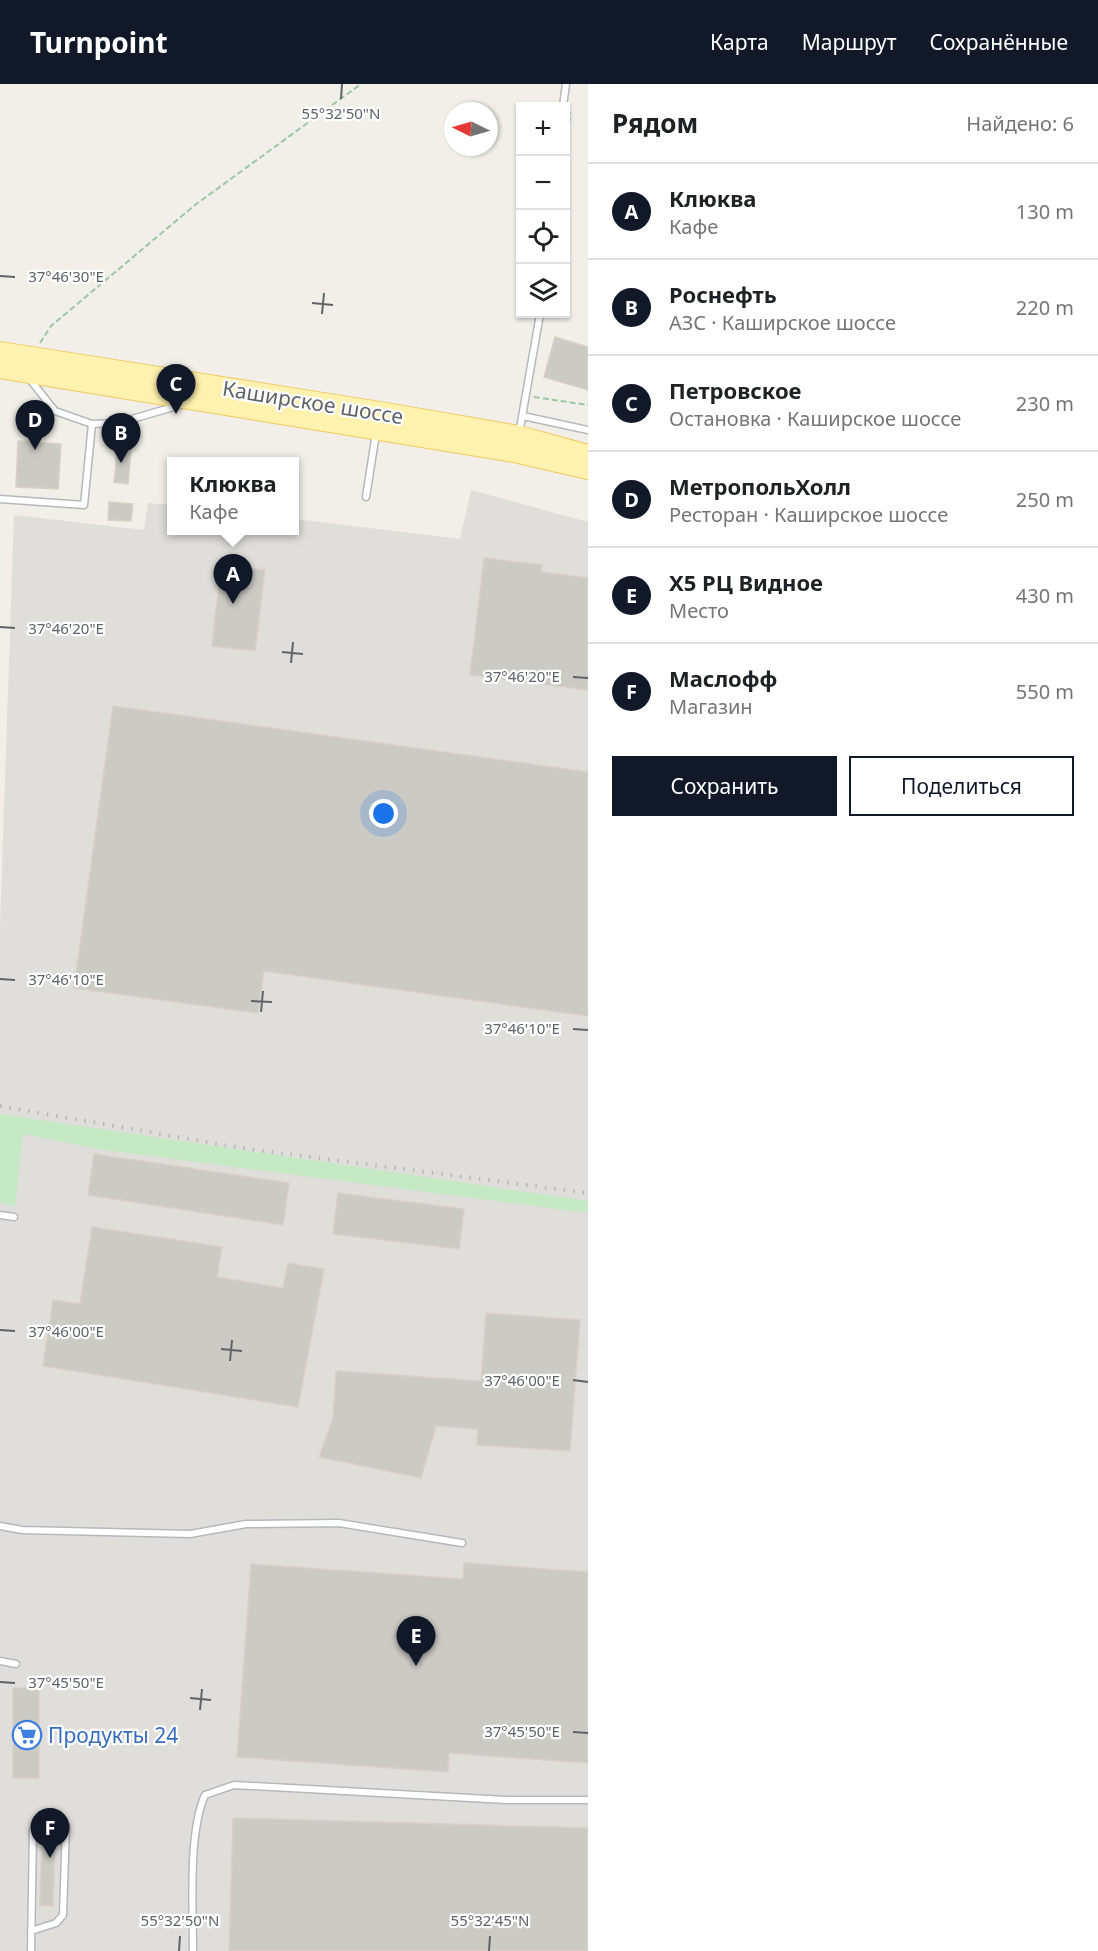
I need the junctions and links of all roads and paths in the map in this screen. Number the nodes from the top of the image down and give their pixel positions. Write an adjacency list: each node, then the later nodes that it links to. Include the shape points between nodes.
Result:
1 (361, 84): 7 (path, via 195,205 51,326)
2 (566, 84): 3 (lane)
3 (564, 102)
4 (571, 105): 5 (path)
5 (567, 156)
6 (539, 318): 12 (lane)
7 (38, 347)
8 (0, 352): 13 (main road, Каширское шоссе)
9 (0, 368): 10 (main road, Каширское шоссе)
10 (24, 372): 11 (main road, Каширское шоссе); 14 (lane, via 55,411)
11 (199, 400): 13 (main road, Каширское шоссе); 14 (lane, via 118,423)
12 (523, 416): 15 (lane); 16 (lane)
13 (379, 420): 16 (main road, Каширское шоссе); 19 (lane)
14 (92, 424): 20 (lane, via 84,505)
15 (588, 430)
16 (516, 444): 17 (main road, Каширское шоссе); 18 (main road, Каширское шоссе)
17 (588, 455)
18 (588, 469)
19 (366, 497)
20 (0, 499)
21 (0, 1215): 22 (lane)
22 (14, 1216)
23 (0, 1526): 24 (lane, via 22,1530 190,1534 246,1524 339,1523)
24 (462, 1543)
25 (0, 1661): 26 (lane)
26 (16, 1664)
27 (588, 1800): 30 (lane, via 507,1800 234,1785 205,1795 198,1810 196,1832)
28 (31, 1931): 28 (lane, via 33,1830 42,1823 56,1823 66,1826 63,1915 56,1923); 29 (lane)
29 (31, 1951)
30 (193, 1951)

